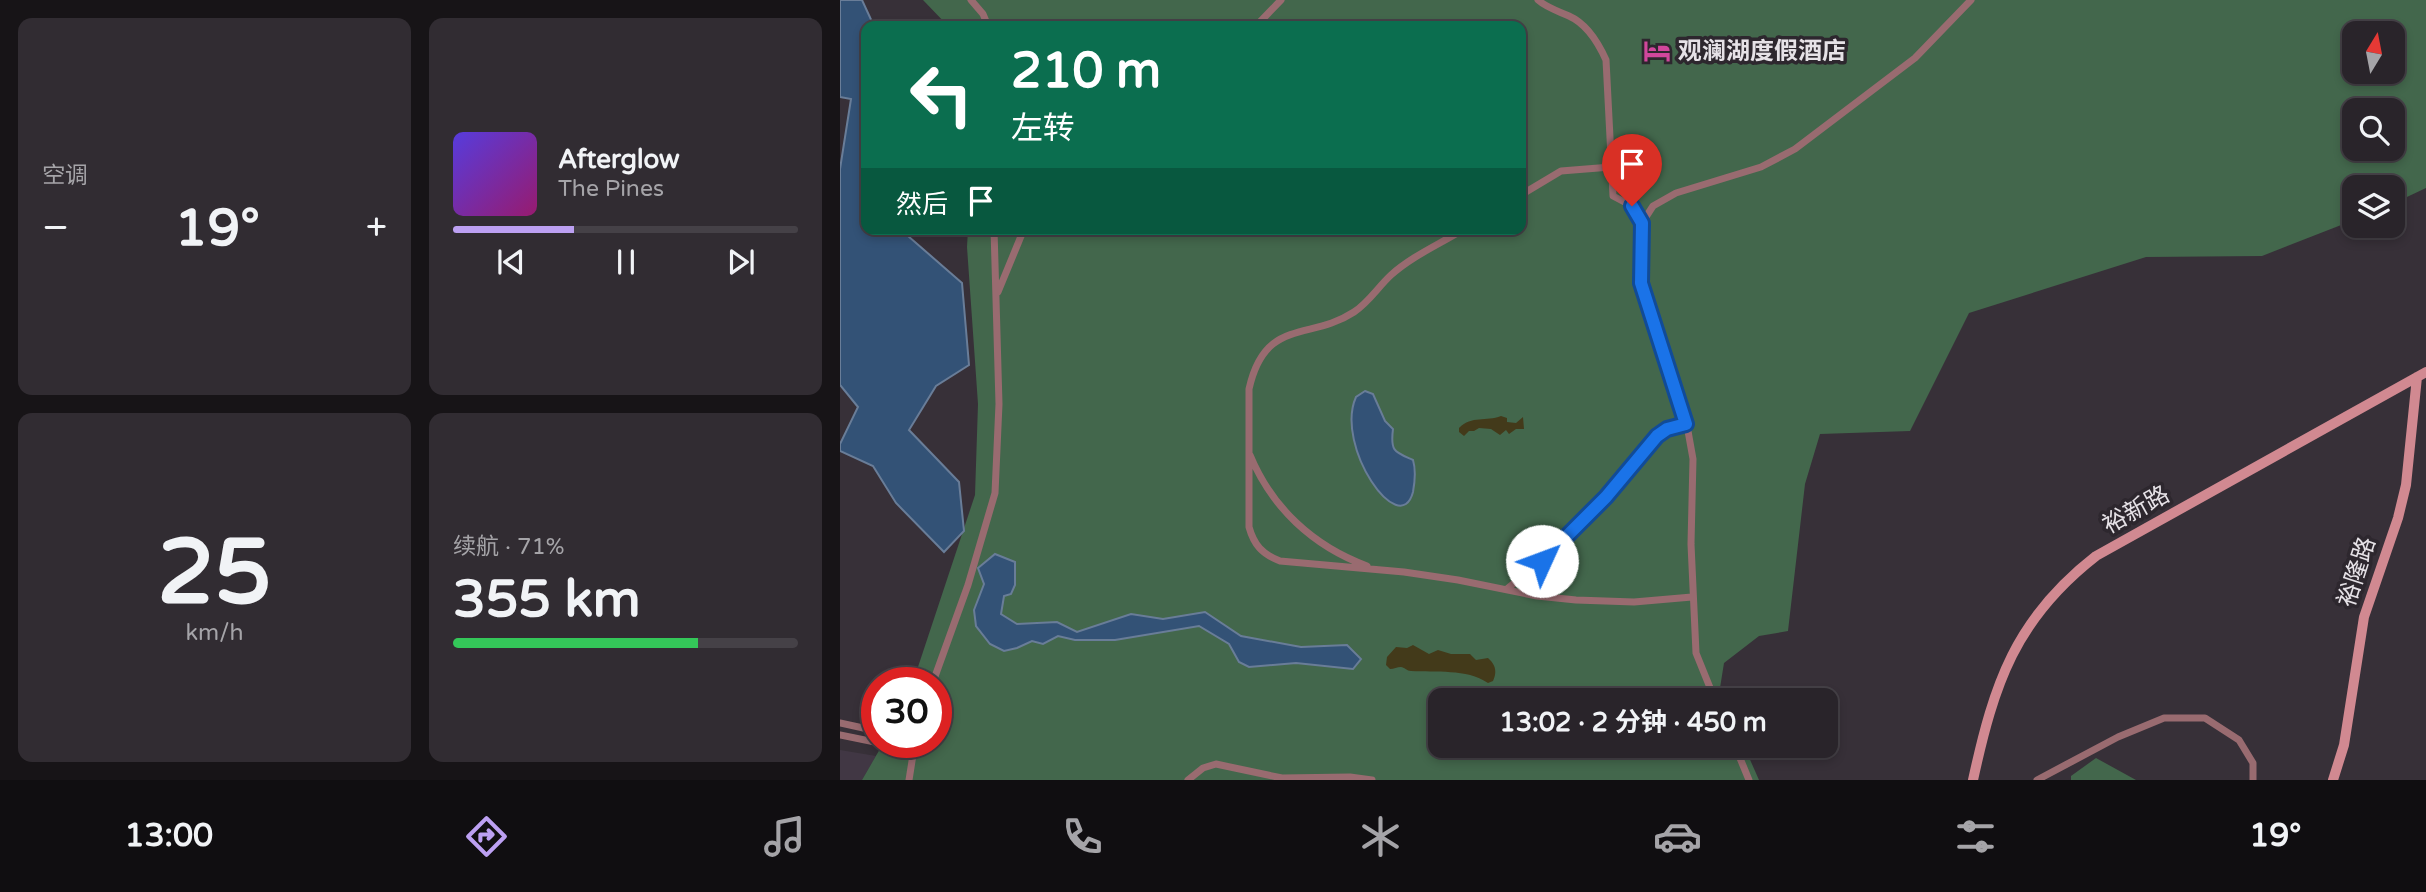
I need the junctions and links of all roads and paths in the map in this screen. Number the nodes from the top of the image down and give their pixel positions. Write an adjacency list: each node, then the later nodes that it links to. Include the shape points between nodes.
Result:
1 (971, 0): 5 (street)
2 (1282, 0): 6 (street)
3 (1538, 0): 7 (street, via 1572,17 1597,39 1606,60)
4 (1971, 0): 9 (street, via 1915,58 1795,149 1761,167 1676,193 1653,206)
5 (986, 21)
6 (1261, 21)
7 (1611, 167): 8 (street, via 1561,171); 9 (street, via 1613,196 1632,206)
8 (1526, 192)
9 (1642, 223): 15 (street, via 1641,283)
10 (994, 235): 13 (street)
11 (1021, 235): 13 (street)
12 (1454, 235): 16 (street, via 1399,268 1356,311 1287,335 1269,348 1249,389)
13 (996, 296): 20 (street, via 999,404 995,493)
14 (2422, 374): 32 (street, 裕新路, via 2083,566 2035,616 2007,662); 35 (street, 裕隆路, via 2406,485 2364,617 2344,745)
15 (1686, 424): 18 (street, via 1657,436 1583,522); 19 (street, via 1693,459)
16 (1248, 451): 17 (street, via 1264,484 1294,522 1333,551); 17 (street, via 1249,527 1259,549 1280,561)
17 (1377, 569): 18 (street)
18 (1507, 589): 19 (street, via 1595,602)
19 (1692, 597): 21 (street, via 1696,653)
20 (938, 667)
21 (1711, 688)
22 (840, 723): 23 (street)
23 (861, 728)
24 (840, 735): 25 (street)
25 (861, 738)
26 (912, 758): 28 (street)
27 (1740, 758): 31 (street)
28 (909, 780)
29 (1188, 780): 30 (street, via 1216,764 1282,778)
30 (1372, 780)
31 (1749, 780)
32 (1973, 780)
33 (2037, 780): 34 (street, via 2164,718 2205,718 2239,740 2253,763)
34 (2253, 780)
35 (2333, 780)

